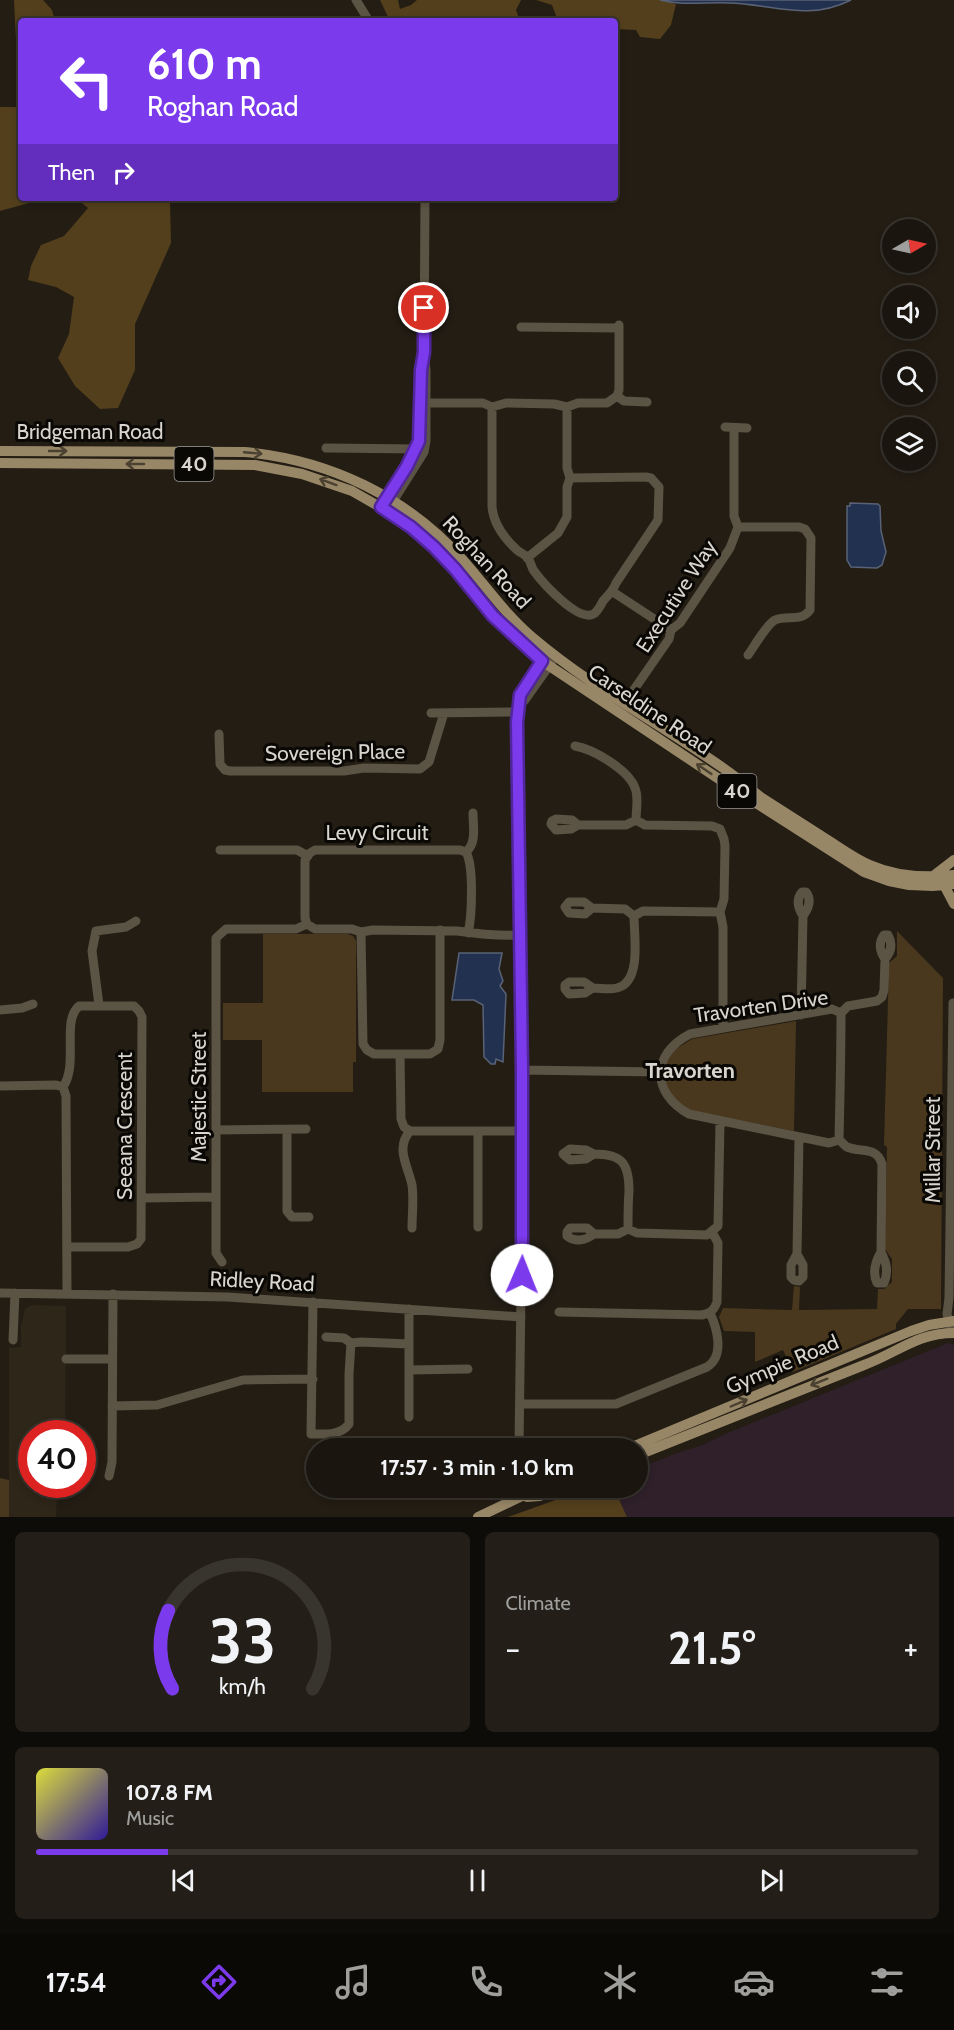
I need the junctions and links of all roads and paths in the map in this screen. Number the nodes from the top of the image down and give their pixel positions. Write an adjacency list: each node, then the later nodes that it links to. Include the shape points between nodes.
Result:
1 (356, 0): 2 (street)
2 (367, 18)
3 (425, 201): 7 (street)
4 (521, 327): 5 (street, via 619,326)
5 (617, 396): 6 (street, via 624,401); 9 (street, via 607,403)
6 (647, 402)
7 (424, 403): 8 (street, via 483,403); 12 (street)
8 (492, 407): 9 (street, via 506,403); 19 (street, via 492,514)
9 (567, 407): 15 (street)
10 (747, 428): 18 (street, Executive Way, via 729,428)
11 (326, 448): 12 (street)
12 (420, 448): 16 (street)
13 (0, 451): 16 (main road, Bridgeman Road / 40, one-way to 16, via 261,454 324,468)
14 (0, 463): 17 (main road, Bridgeman Road / 40, one-way to 14, via 319,478 255,465)
15 (570, 478): 19 (street, via 567,517 562,528); 20 (street, via 646,477 659,488 658,520)
16 (391, 498): 17 (street); 22 (main road, Roghan Road / 40, via 446,542 506,612)
17 (384, 509): 24 (main road, Roghan Road / 40, via 434,547 493,616)
18 (738, 527): 21 (street, Executive Way, via 730,548 680,623); 23 (street, via 799,527 811,538 810,610 801,618 770,623)
19 (527, 558): 20 (street, via 558,597 584,616 595,613)
20 (613, 592): 21 (street)
21 (671, 630): 25 (street, Executive Way, via 669,639)
22 (552, 654): 24 (street); 25 (main road, Carseldine Road / 40)
23 (748, 655)
24 (545, 663): 26 (street, via 520,695); 40 (main road, Carseldine Road / 40, one-way to 24, via 898,884 855,867)
25 (624, 704): 39 (main road, Carseldine Road / 40, via 861,861 895,873)
26 (519, 709): 28 (street); 51 (street)
27 (431, 713): 28 (street)
28 (444, 713): 29 (street, Sovereign Place, via 429,762 420,769 230,771 220,764)
29 (219, 734)
30 (576, 746): 32 (street, via 587,748 630,777 637,794)
31 (473, 813): 35 (street, via 473,842)
32 (636, 820): 33 (street, via 626,825); 43 (street, via 645,825 720,829 725,846 724,899)
33 (578, 825)
34 (220, 850): 36 (street, via 297,850)
35 (466, 852): 36 (street, Levy Circuit, via 315,850); 50 (street, via 471,862)
36 (308, 856): 47 (street, Levy Circuit, via 304,862)
37 (954, 860): 39 (main road)
38 (954, 875): 39 (main road, Carseldine Road / 40)
39 (932, 877)
40 (949, 885): 41 (main road, 40)
41 (954, 904)
42 (592, 908): 44 (street, via 625,909)
43 (720, 912): 44 (street, via 643,911); 60 (street)
44 (634, 916): 53 (street, via 634,970 630,980 615,988)
45 (803, 916): 59 (street)
46 (136, 921): 56 (street, via 126,927 96,931 92,951)
47 (307, 924): 49 (street, via 315,929); 68 (street, Majestic Street, via 296,929 226,929 216,938)
48 (440, 930): 49 (street); 50 (street); 61 (street, via 440,1045 430,1054)
49 (361, 932): 61 (street, via 363,1044 374,1054)
50 (468, 933): 51 (street)
51 (520, 935): 62 (street)
52 (885, 959): 58 (street, via 882,997 848,1006)
53 (593, 988)
54 (953, 1003): 92 (street, Millar Street)
55 (33, 1004): 57 (street)
56 (99, 1005): 65 (street, Seeana Crescent, via 79,1006 72,1016 70,1067); 77 (street, Seeana Crescent, via 134,1006 142,1017)
57 (0, 1010)
58 (841, 1013): 59 (street, Travorten Drive, via 832,1009); 74 (street, Travorten Drive)
59 (801, 1015): 60 (street, Travorten Drive)
60 (723, 1028): 63 (street, Travorten Drive, via 679,1039 665,1056)
61 (400, 1054): 70 (street, via 401,1119)
62 (522, 1070): 63 (street); 72 (street)
63 (660, 1072): 66 (street, via 665,1092 677,1108)
64 (0, 1086): 65 (street)
65 (63, 1087): 84 (street)
66 (720, 1122): 73 (street); 82 (street, via 718,1226)
67 (306, 1129): 69 (street)
68 (216, 1130): 69 (street); 76 (street, Majestic Street)
69 (287, 1130): 78 (street, via 287,1211 291,1216)
70 (410, 1131): 71 (street); 80 (street, via 403,1143 403,1157 412,1185)
71 (478, 1131): 72 (street); 79 (street)
72 (522, 1131): 98 (street)
73 (799, 1137): 74 (street, via 829,1143); 86 (street)
74 (839, 1140): 85 (street, via 846,1146 880,1156)
75 (594, 1154): 81 (street, via 615,1156 626,1167)
76 (216, 1197): 77 (street); 87 (street, Majestic Street, via 216,1252)
77 (143, 1198): 84 (street, Seeana Crescent, via 141,1239 136,1244)
78 (309, 1217)
79 (478, 1227)
80 (412, 1228)
81 (628, 1229): 82 (street, via 637,1233); 83 (street, via 618,1234)
82 (712, 1232): 97 (street, via 718,1243 717,1302)
83 (594, 1234)
84 (67, 1247): 90 (street)
85 (881, 1251)
86 (797, 1254)
87 (222, 1262)
88 (0, 1293): 89 (street, Ridley Road)
89 (15, 1293): 90 (street, Ridley Road); 101 (street)
90 (67, 1293): 91 (street, Ridley Road)
91 (113, 1294): 93 (street, Ridley Road); 105 (street)
92 (949, 1298): 94 (street, Millar Street); 99 (street, Millar Street, via 947,1314)
93 (313, 1302): 95 (street, Ridley Road); 108 (street)
94 (954, 1308)
95 (409, 1309): 98 (street, Ridley Road); 103 (street)
96 (559, 1312): 97 (street)
97 (710, 1313): 109 (street, via 718,1347 716,1359 707,1367 616,1404)
98 (521, 1317): 109 (street)
99 (953, 1327): 113 (main road, Gympie Road, one-way to 99, via 911,1331 929,1325); 114 (main road, Gympie Road, one-way to 114)
100 (326, 1336): 102 (street)
101 (13, 1340)
102 (351, 1343): 103 (street); 108 (street, via 349,1424 342,1431 311,1434)
103 (409, 1344): 106 (street)
104 (66, 1359): 105 (street)
105 (112, 1359): 110 (street)
106 (409, 1370): 107 (street); 111 (street)
107 (468, 1370)
108 (313, 1379): 110 (street, via 243,1380 157,1405)
109 (520, 1404): 112 (street)
110 (112, 1406): 115 (street)
111 (409, 1417)
112 (519, 1438)
113 (648, 1440)
114 (648, 1451)
115 (109, 1476)
116 (512, 1498): 117 (main road)
117 (478, 1517)

